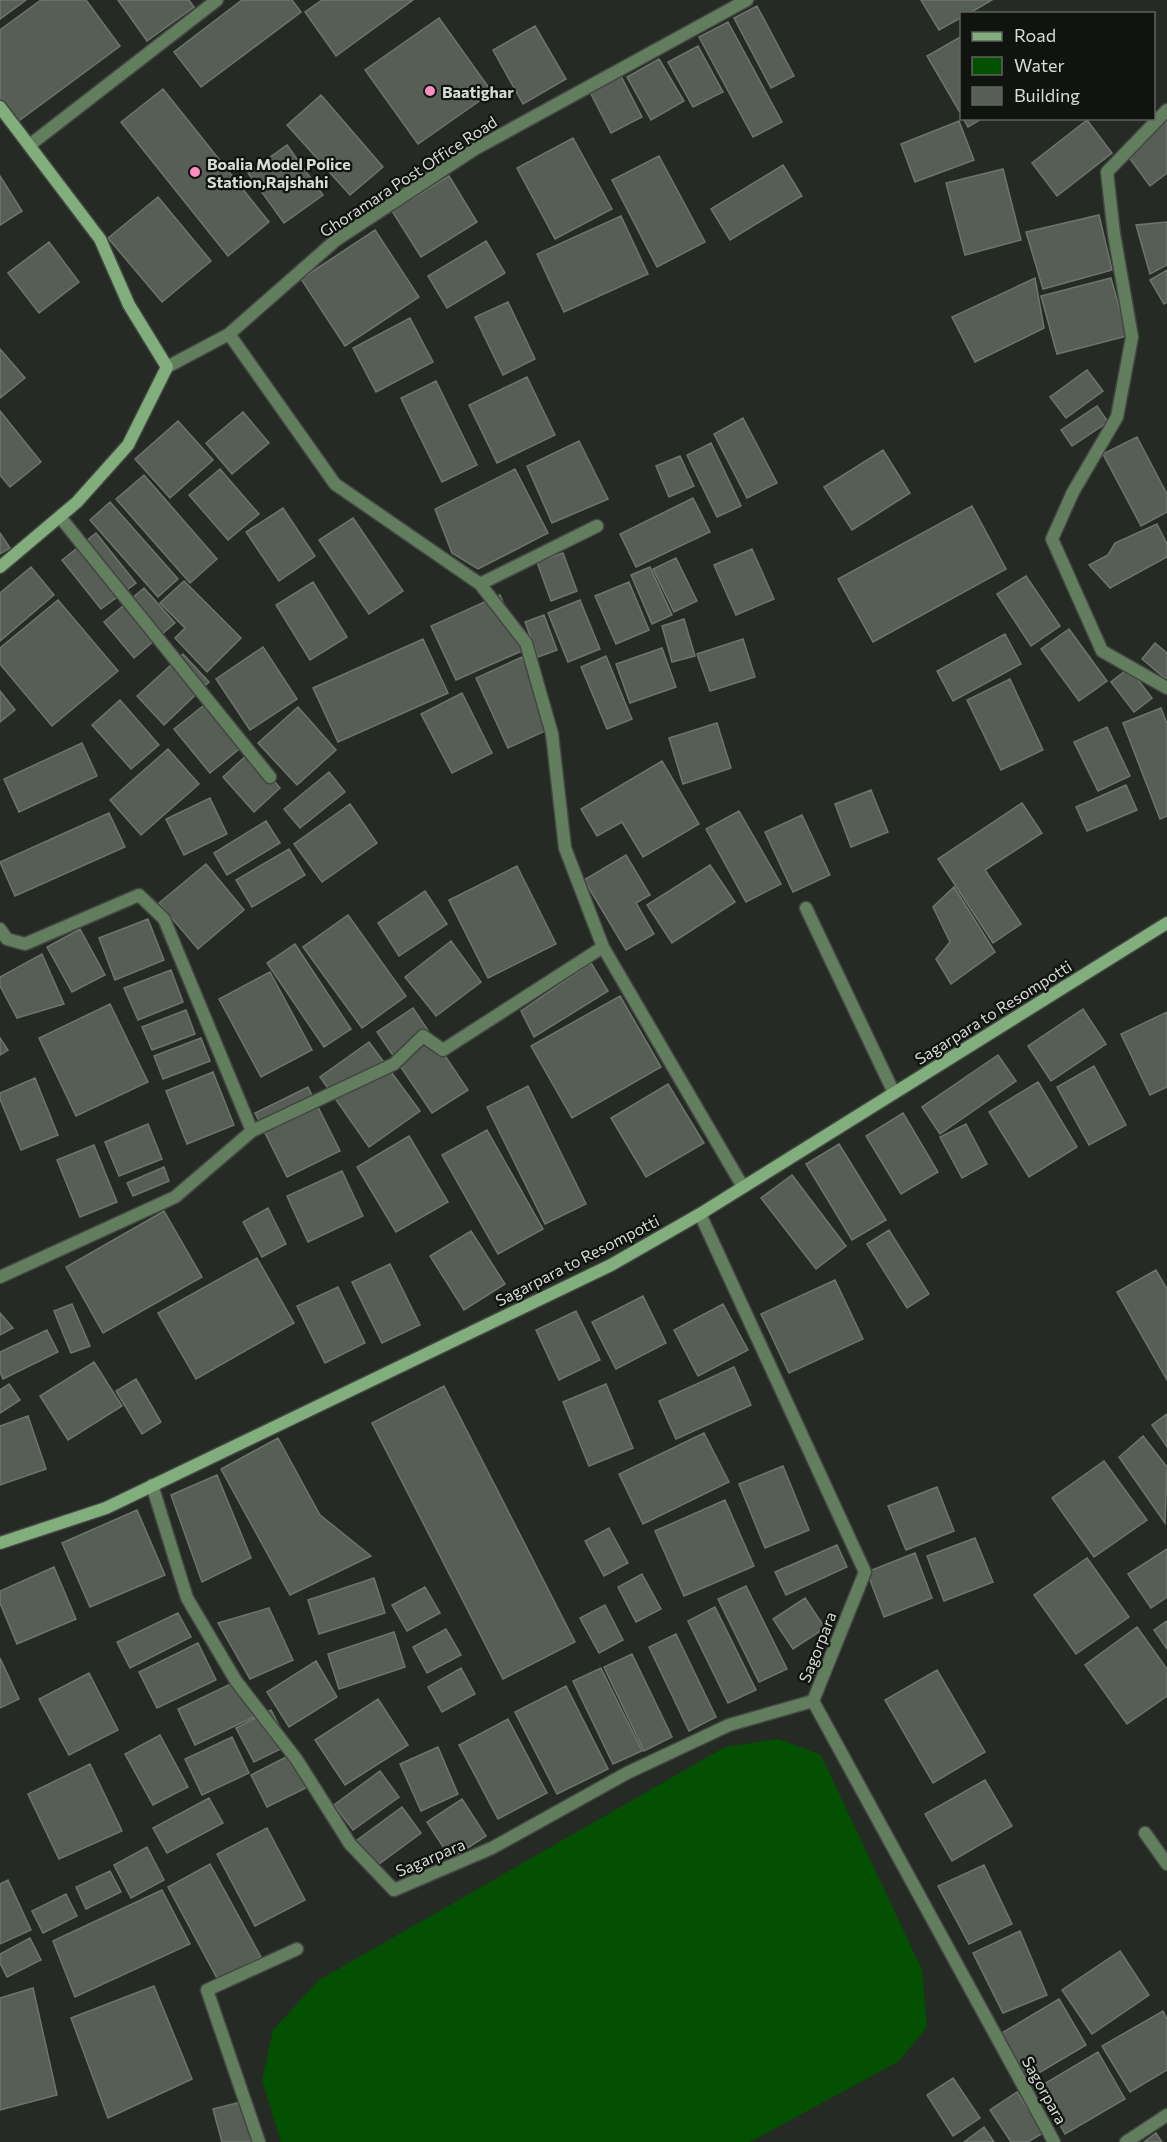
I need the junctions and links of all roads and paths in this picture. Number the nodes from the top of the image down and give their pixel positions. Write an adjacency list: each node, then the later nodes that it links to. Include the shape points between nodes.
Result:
1 (217, 0): 5 (street)
2 (747, 0): 6 (street, Ghoramara Post Office Road, via 475,149 336,240)
3 (0, 107): 5 (main road)
4 (1167, 110): 12 (street, via 1107,172 1132,337 1117,417 1073,492 1052,539 1102,651)
5 (31, 144): 7 (main road, via 100,239 129,305)
6 (229, 334): 7 (street, Ghoramara Post Office Road); 11 (street, via 336,484)
7 (167, 367): 8 (main road, via 128,445)
8 (60, 516): 10 (main road); 13 (street)
9 (597, 526): 11 (street)
10 (0, 567)
11 (480, 584): 17 (street, via 526,643 552,735 565,848)
12 (1167, 688)
13 (270, 777)
14 (806, 908): 18 (street)
15 (1167, 923): 18 (main road, Sagarpara to Resompotti)
16 (0, 929): 19 (street, via 7,939 25,944 140,895 148,900 164,920)
17 (603, 947): 19 (street, via 442,1050 423,1036 394,1064); 20 (street)
18 (894, 1093): 20 (main road, Sagarpara to Resompotti)
19 (252, 1131): 22 (street, via 175,1197)
20 (743, 1187): 21 (main road, Sagarpara to Resompotti)
21 (700, 1214): 23 (main road, Sagarpara to Resompotti, via 611,1265); 25 (street, Sagorpara, via 865,1572)
22 (0, 1277)
23 (152, 1485): 24 (main road, Sagarpara to Resompotti, via 106,1508); 25 (street, Sagarpara, via 188,1598 236,1681 297,1760 350,1844 394,1890 492,1848 627,1773 729,1725)
24 (0, 1543)
25 (813, 1701): 31 (street, Sagorpara)
26 (1145, 1833): 27 (street)
27 (1167, 1864)
28 (297, 1949): 30 (street, via 207,1990)
29 (1167, 2115): 32 (street)
30 (259, 2142)
31 (1054, 2142)
32 (1126, 2142)

